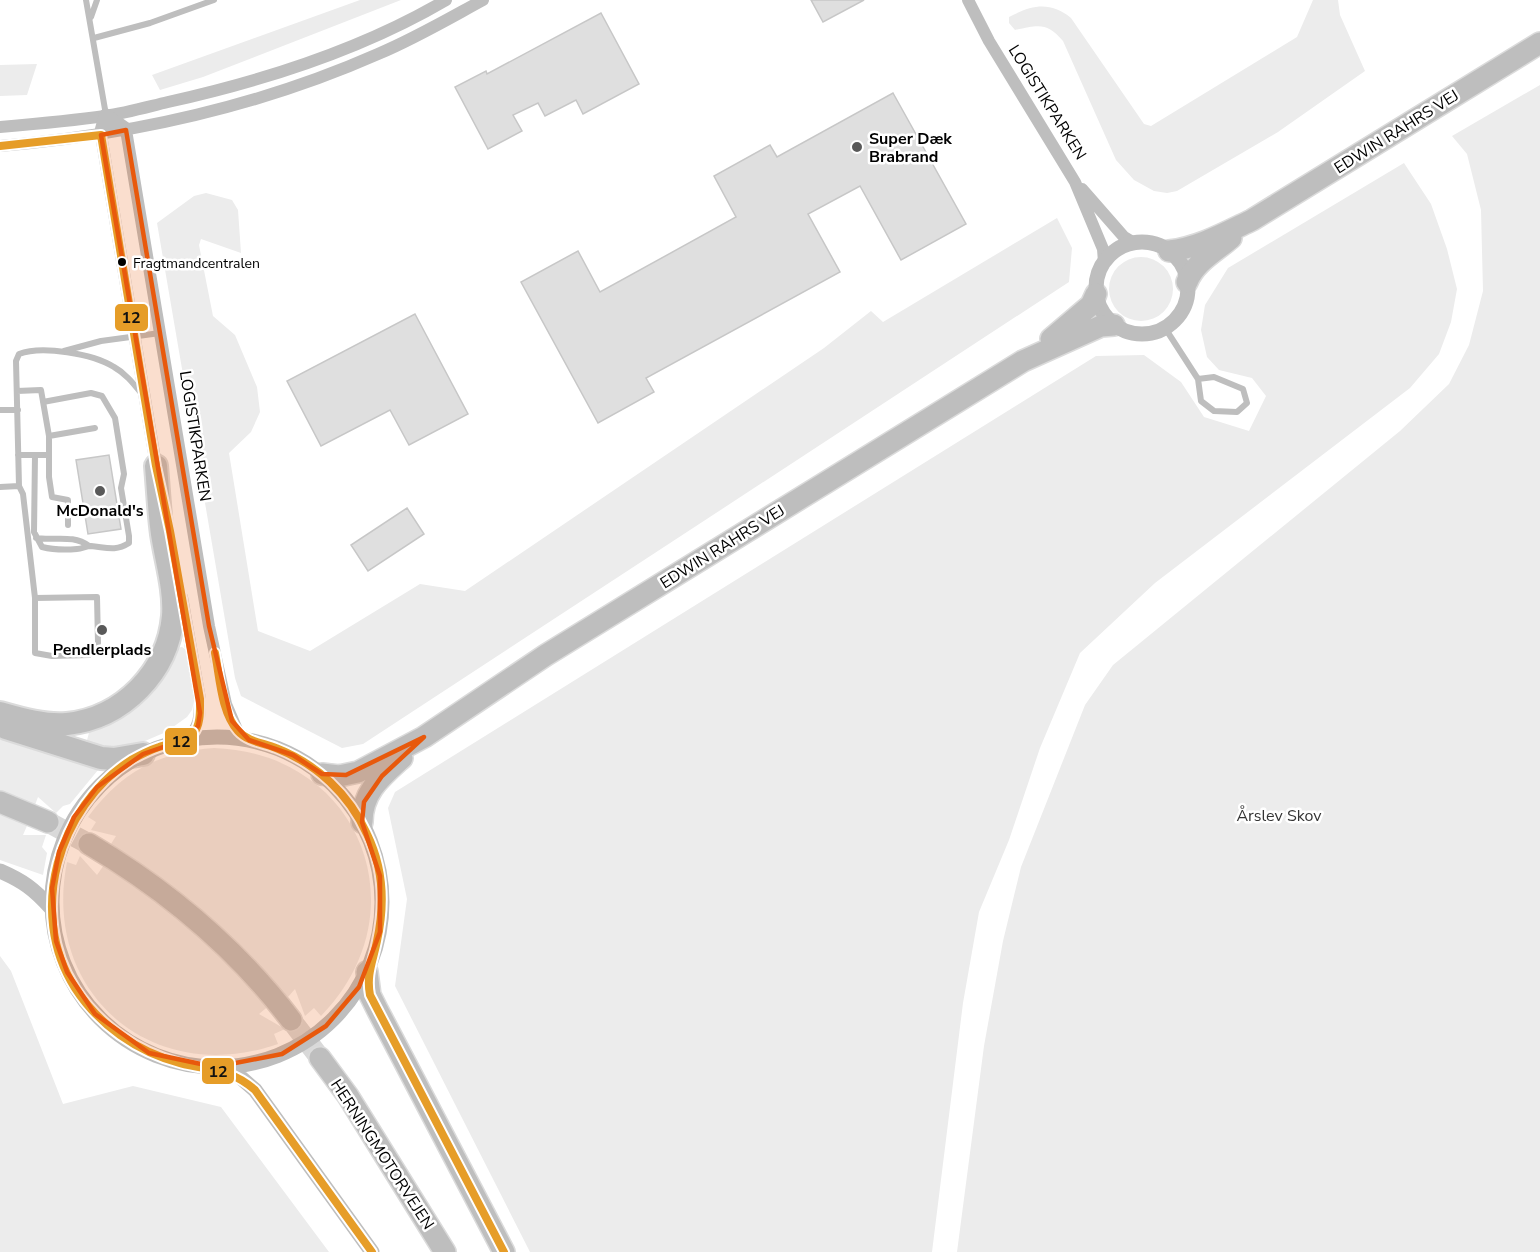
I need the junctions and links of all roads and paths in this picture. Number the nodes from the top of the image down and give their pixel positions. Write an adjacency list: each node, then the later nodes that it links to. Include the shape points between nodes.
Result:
1 (86, 0): 8 (lane)
2 (97, 0): 8 (lane)
3 (214, 0): 9 (lane)
4 (446, 0): 12 (street, via 310,62 200,95)
5 (483, 0): 14 (street, via 378,54 313,80 204,114)
6 (959, 0): 10 (street, LOGISTIKPARKEN)
7 (968, 0): 10 (street, LOGISTIKPARKEN)
8 (90, 18): 9 (lane)
9 (94, 38): 12 (lane)
10 (989, 41): 17 (street, LOGISTIKPARKEN)
11 (1540, 43): 18 (highway, EDWIN RAHRS VEJ)
12 (106, 116): 13 (street); 14 (street); 15 (street)
13 (0, 127)
14 (126, 130): 15 (street); 26 (street, LOGISTIKPARKEN)
15 (101, 135): 16 (street); 27 (street)
16 (0, 146)
17 (1076, 182): 19 (street, LOGISTIKPARKEN, via 1124,237); 21 (street, LOGISTIKPARKEN)
18 (1252, 220): 20 (highway, via 1212,239); 22 (highway, via 1204,259)
19 (1134, 243): 20 (street, via 1152,244); 21 (street, via 1112,253)
20 (1169, 252): 22 (street, via 1181,265)
21 (1104, 262): 23 (street)
22 (1187, 282): 25 (street, via 1181,312)
23 (1096, 294): 24 (street, via 1102,311); 29 (highway, via 1091,305)
24 (1114, 325): 25 (street, via 1139,334); 29 (highway, via 1101,326)
25 (1165, 328): 30 (lane)
26 (160, 333): 27 (lane); 52 (street, LOGISTIKPARKEN, via 209,627 232,722)
27 (133, 337): 28 (lane); 32 (street)
28 (63, 352): 31 (lane, via 19,354); 32 (lane, via 116,368)
29 (1023, 361): 50 (highway, EDWIN RAHRS VEJ, via 555,649)
30 (1198, 379): 30 (lane, via 1214,377 1242,388 1247,403 1237,412 1214,411 1201,401)
31 (17, 391): 33 (lane, via 41,390); 35 (lane)
32 (143, 395): 41 (street)
33 (43, 402): 37 (lane); 46 (lane, via 91,393 102,396 115,418 129,543 121,549)
34 (0, 410): 35 (lane)
35 (18, 410): 38 (lane)
36 (95, 428): 37 (lane)
37 (50, 436): 40 (lane)
38 (18, 454): 39 (lane); 43 (lane)
39 (35, 454): 40 (lane); 45 (lane)
40 (49, 454): 44 (lane, via 52,497 68,500)
41 (156, 466): 48 (highway, via 173,598 170,634 157,667 132,697 115,709 81,722 43,723); 51 (street, via 200,699 198,726)
42 (0, 486): 43 (lane)
43 (19, 486): 47 (lane)
44 (68, 525)
45 (36, 538): 46 (lane, via 81,540); 46 (lane, via 42,547 55,550)
46 (88, 546)
47 (35, 598): 47 (lane, via 35,653 89,655 98,643 97,597)
48 (0, 713)
49 (0, 727): 53 (highway, via 100,758)
50 (424, 736): 54 (highway, via 358,772); 57 (highway, via 369,792)
51 (186, 739): 52 (street); 53 (street)
52 (249, 740): 54 (street, via 293,755)
53 (143, 754): 60 (street, via 97,787 74,817 59,852)
54 (322, 774): 57 (street)
55 (0, 802): 56 (highway)
56 (48, 822)
57 (362, 822): 61 (street, via 374,848 382,890 380,932)
58 (89, 844): 62 (highway, via 186,911 240,960)
59 (0, 871): 60 (street, via 34,888)
60 (51, 908): 64 (street, via 56,941 67,972 101,1020 149,1053 181,1063)
61 (367, 972): 64 (street, via 338,1015 305,1042 266,1060); 67 (highway, via 376,1009)
62 (291, 1020)
63 (320, 1058): 66 (highway, HERNINGMOTORVEJEN)
64 (215, 1067): 65 (street, via 239,1076 255,1090)
65 (372, 1252)
66 (445, 1252)
67 (504, 1252)

